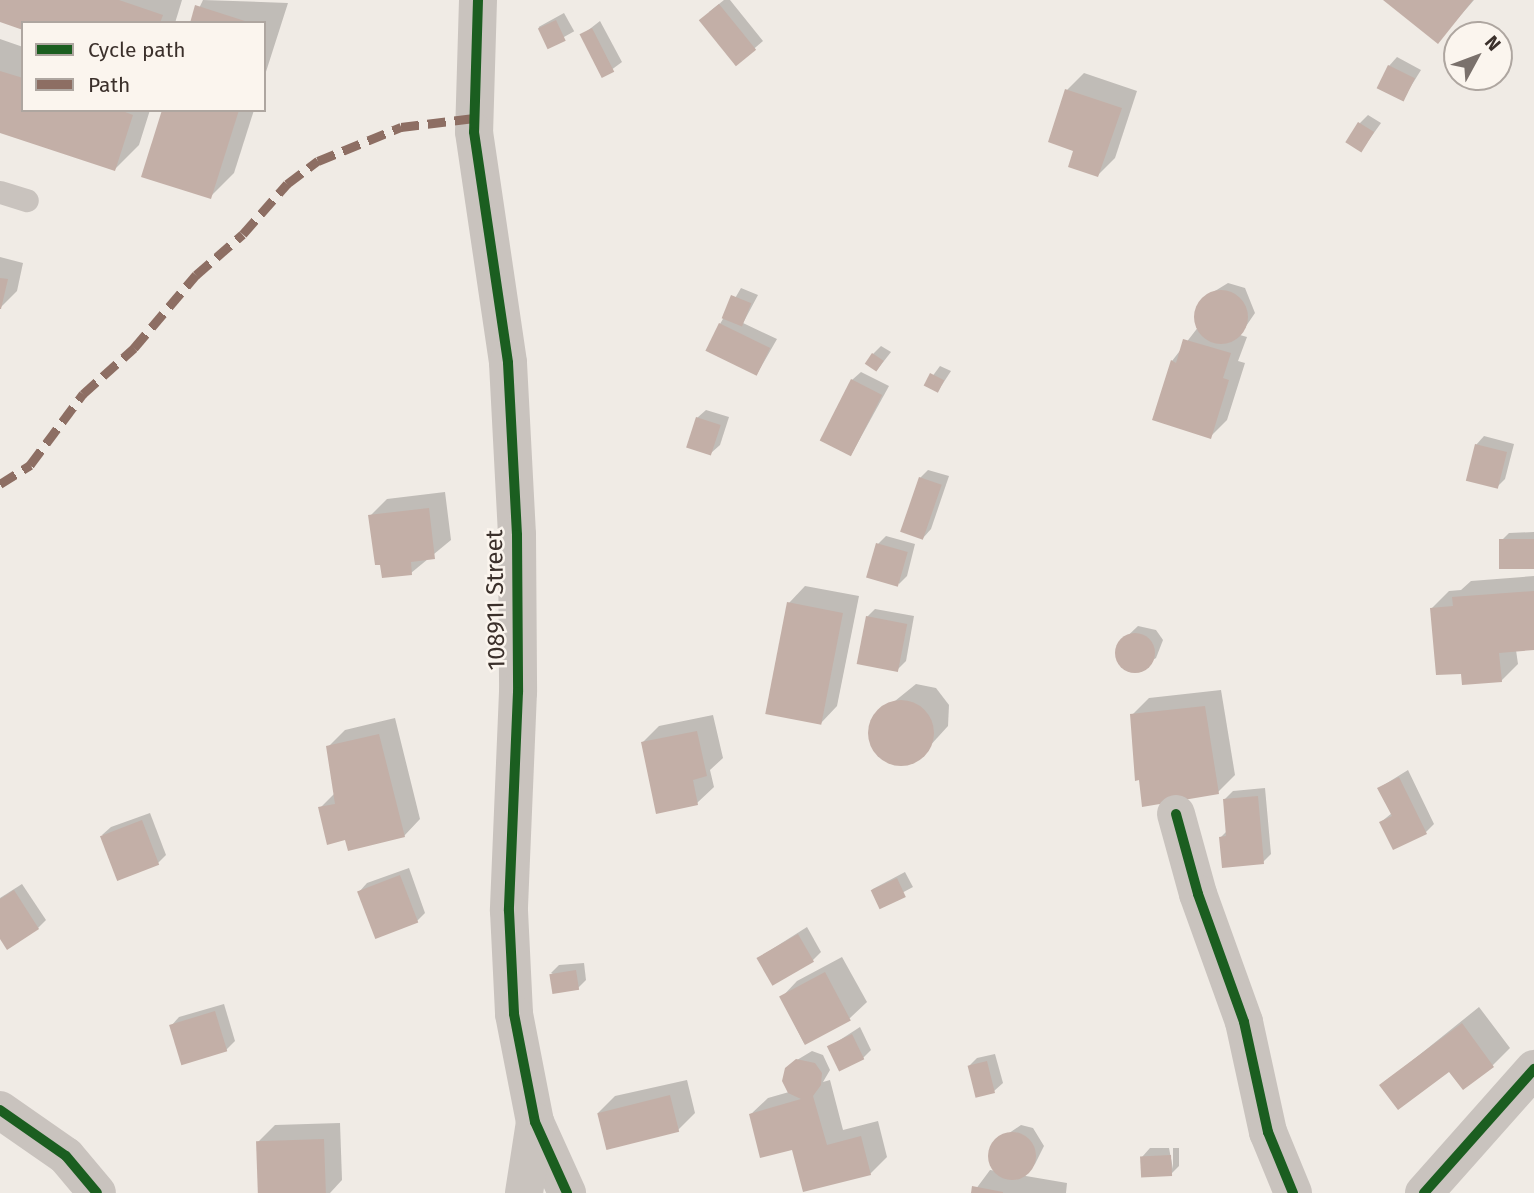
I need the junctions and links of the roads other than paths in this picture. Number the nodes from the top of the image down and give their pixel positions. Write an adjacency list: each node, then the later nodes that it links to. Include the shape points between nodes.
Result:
1 (478, 0): 7 (street, 108911 Street, via 474,132 508,363 517,535 518,692 510,937 520,1059)
2 (0, 192): 3 (lane)
3 (27, 200)
4 (1176, 814): 11 (street, via 1198,894 1244,1022 1268,1132)
5 (1534, 1069): 12 (street)
6 (0, 1110): 8 (street, via 66,1156)
7 (535, 1122): 9 (street); 10 (street, 108911 Street)
8 (97, 1193)
9 (524, 1193)
10 (567, 1193)
11 (1293, 1193)
12 (1424, 1193)

